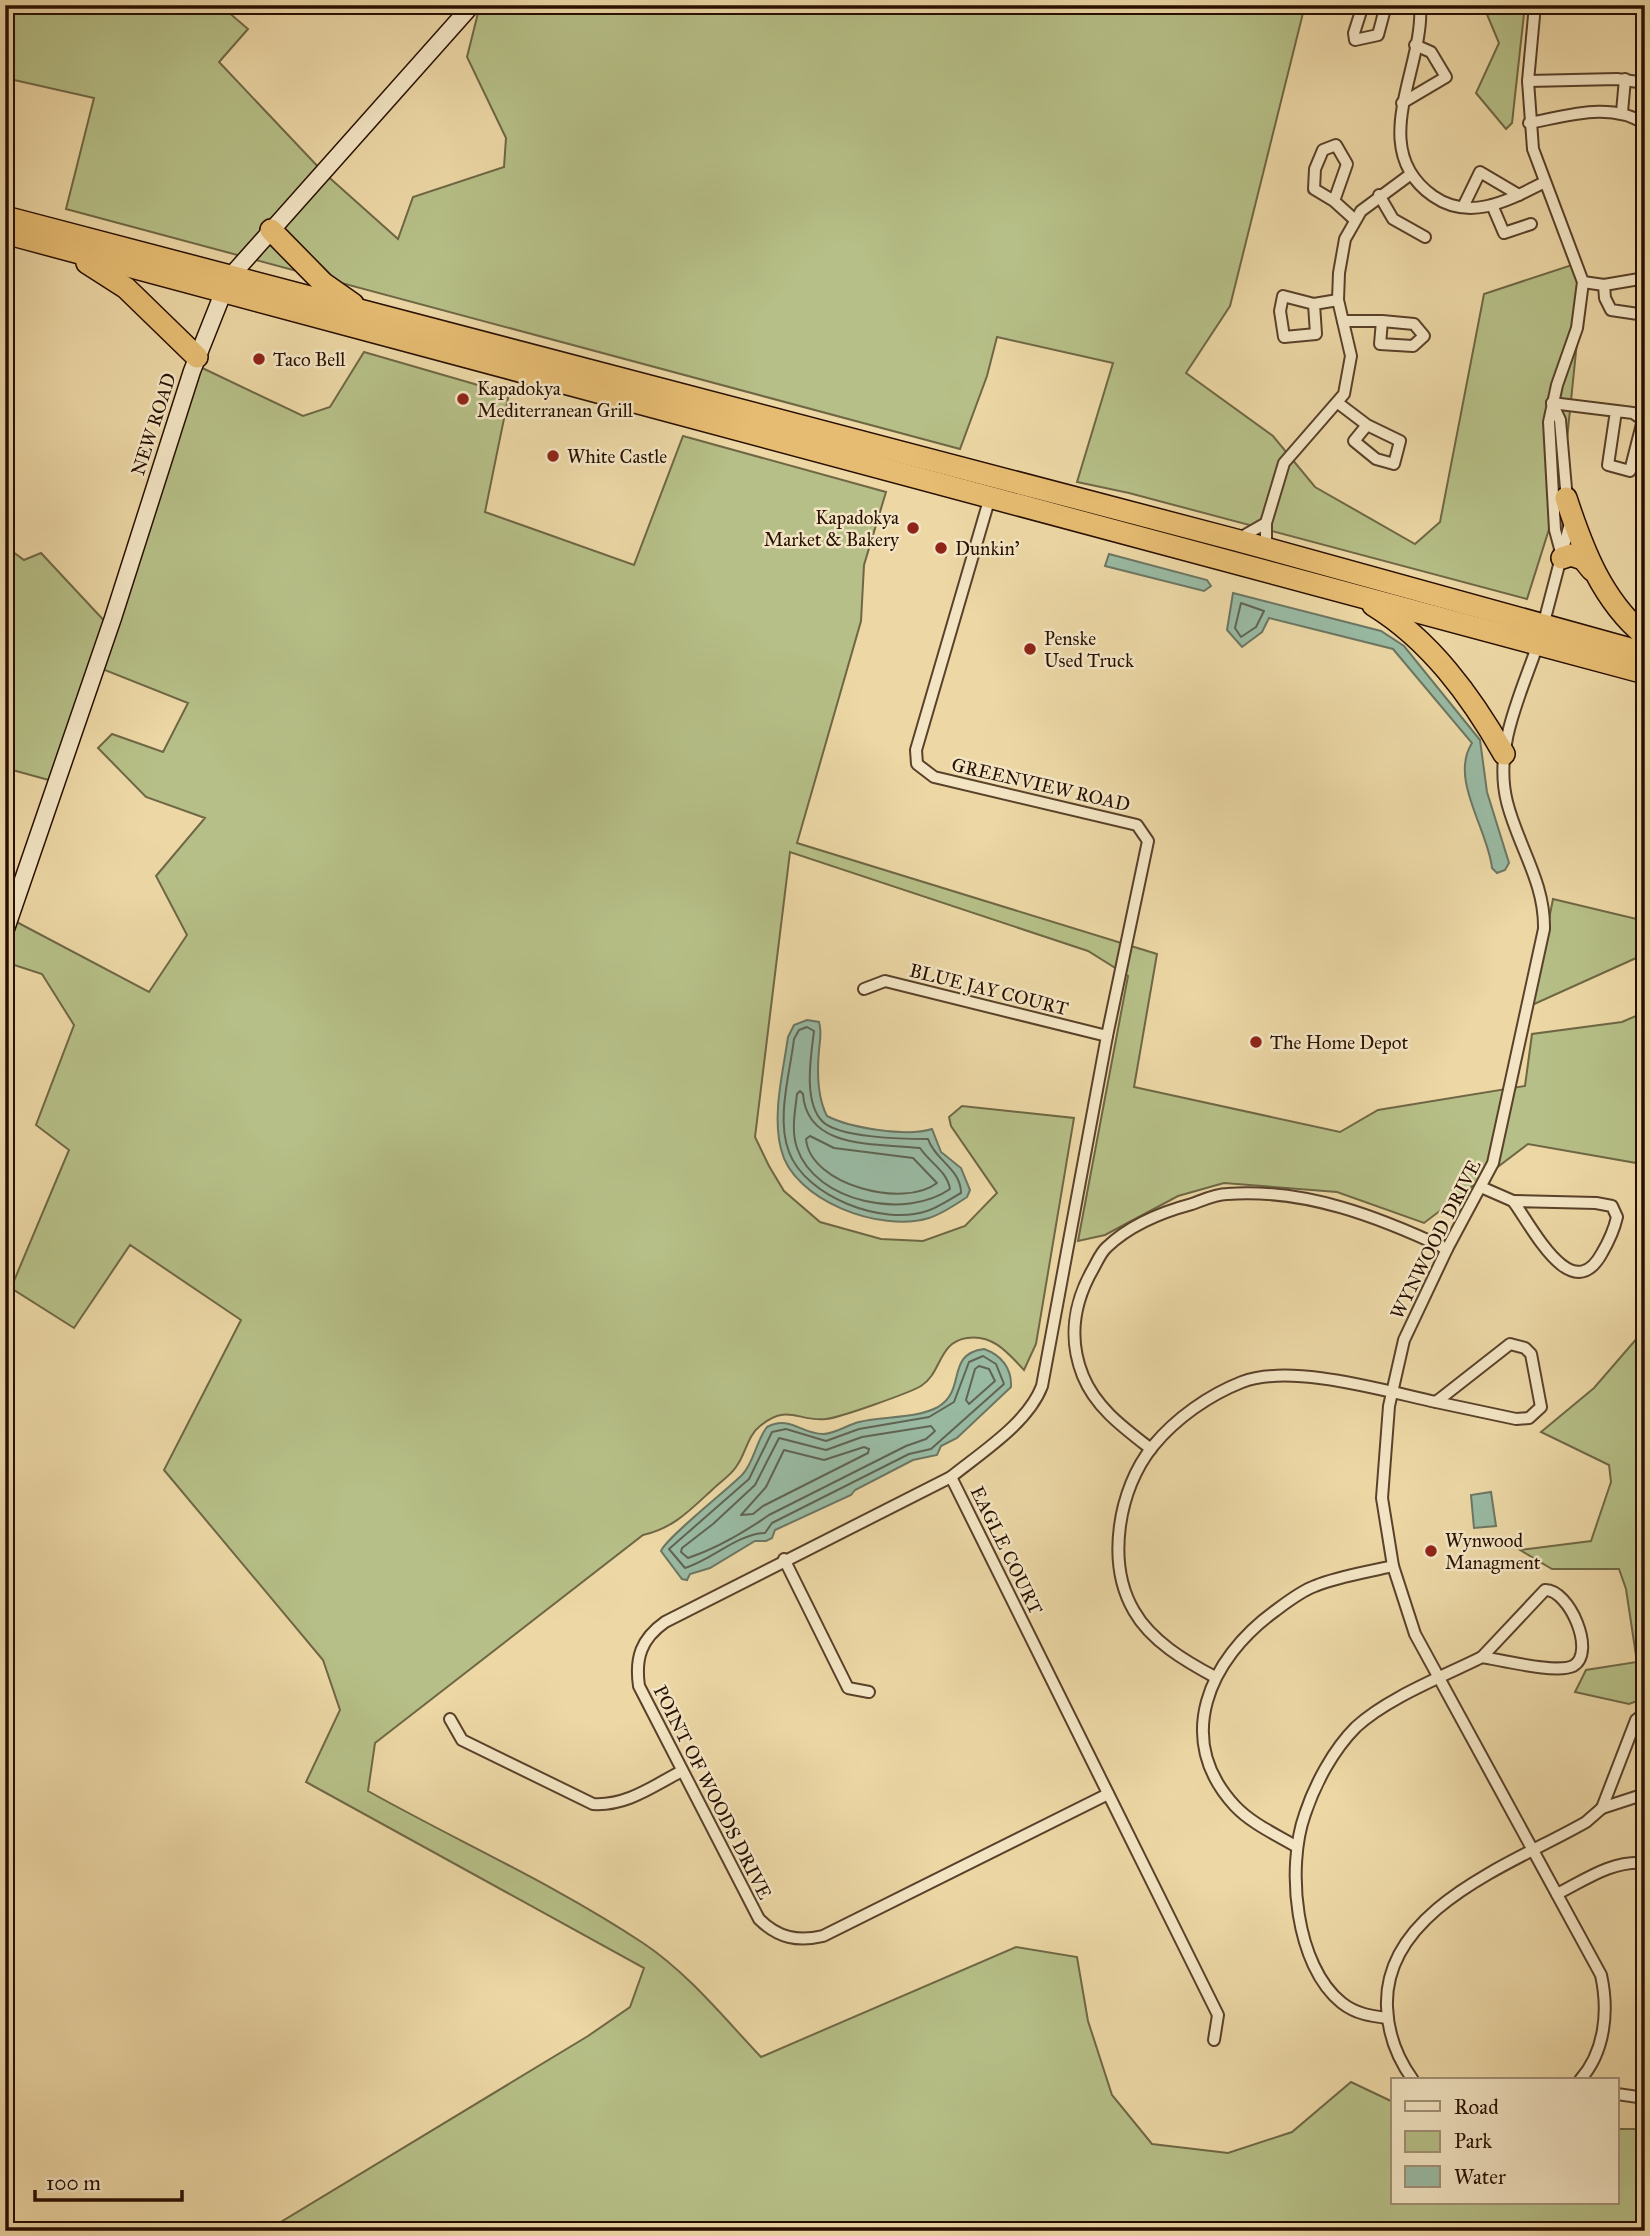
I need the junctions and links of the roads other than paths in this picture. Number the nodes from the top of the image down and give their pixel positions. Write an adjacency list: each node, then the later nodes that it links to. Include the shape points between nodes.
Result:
1 (472, 5): 24 (street, NEW ROAD)
2 (1363, 5): 3 (street, via 1356,40 1378,35)
3 (1386, 5)
4 (1420, 5): 6 (street)
5 (1535, 5): 8 (street)
6 (1415, 45): 10 (street); 10 (street, via 1431,52 1446,77)
7 (1625, 79): 8 (street); 9 (street); 11 (street)
8 (1528, 81): 12 (street)
9 (1645, 83)
10 (1402, 103): 14 (street, via 1401,147)
11 (1622, 112): 12 (street); 13 (street)
12 (1529, 123): 15 (street)
13 (1645, 124)
14 (1412, 174): 17 (street); 20 (street, via 1434,197)
15 (1543, 183): 16 (street); 29 (street)
16 (1519, 194): 19 (street); 20 (street, via 1480,172)
17 (1379, 195): 22 (street); 26 (street, via 1393,219)
18 (1334, 201): 18 (street, via 1314,189 1322,150 1336,145 1346,164); 22 (street)
19 (1492, 205): 20 (street); 23 (street, via 1504,233)
20 (1463, 207)
21 (5, 217): 30 (highway)
22 (1355, 220): 32 (street, via 1341,256)
23 (1531, 224)
24 (271, 230): 30 (street, NEW ROAD); 35 (highway, via 323,283)
25 (5, 233): 27 (highway)
26 (1425, 237)
27 (57, 247): 30 (highway); 38 (highway, via 114,278)
28 (1645, 278): 31 (street)
29 (1583, 282): 31 (street); 40 (street, via 1577,328)
30 (225, 284): 35 (highway); 38 (street, NEW ROAD); 43 (highway)
31 (1604, 285): 34 (street, via 1611,310)
32 (1338, 300): 33 (street); 36 (street)
33 (1314, 304): 33 (street, via 1316,334 1284,337 1283,296)
34 (1645, 315)
35 (384, 318): 46 (highway)
36 (1343, 321): 37 (street); 39 (street, via 1351,356 1345,394)
37 (1382, 321)
38 (197, 357): 56 (street, NEW ROAD)
39 (1338, 403): 42 (street); 45 (street, via 1284,463)
40 (1552, 403): 41 (street); 44 (street, WYNWOOD DRIVE, via 1560,420); 48 (street, via 1555,530)
41 (1616, 411): 41 (street, via 1643,420 1630,471 1608,466)
42 (1367, 425)
43 (990, 497): 50 (highway); 58 (street, GREENVIEW ROAD, via 915,757 934,777 1137,825 1144,833 1147,849)
44 (1566, 498): 48 (street, WYNWOOD DRIVE, via 1570,534); 49 (highway)
45 (1266, 523): 46 (street); 47 (street)
46 (1236, 540): 47 (highway)
47 (1270, 550): 51 (highway)
48 (1563, 558): 49 (highway, via 1583,559); 51 (street, WYNWOOD DRIVE)
49 (1596, 575): 52 (highway, via 1625,620)
50 (1357, 594): 51 (highway); 55 (highway, via 1421,640)
51 (1541, 633): 53 (highway); 54 (highway); 55 (street, WYNWOOD DRIVE)
52 (1645, 636)
53 (1645, 653)
54 (1645, 673)
55 (1506, 744): 59 (street, WYNWOOD DRIVE, via 1503,775 1507,803 1538,883 1544,929 1493,1163)
56 (5, 932)
57 (864, 989): 58 (street, BLUE JAY COURT, via 886,981)
58 (1107, 1036): 65 (street, EAGLE COURT, via 1036,1402)
59 (1481, 1187): 60 (street); 61 (street, WYNWOOD DRIVE)
60 (1513, 1201): 60 (street, via 1558,1262 1571,1272 1593,1269 1614,1233 1617,1217 1612,1206)
61 (1447, 1249): 62 (street, WYNWOOD DRIVE, via 1404,1340); 64 (street, via 1389,1222 1339,1206 1287,1197 1226,1194 1152,1217 1129,1231 1106,1248 1080,1291 1074,1334 1083,1376 1097,1401)
62 (1392, 1392): 63 (street); 64 (street, via 1306,1376 1244,1381 1194,1408); 67 (street, WYNWOOD DRIVE, via 1382,1499)
63 (1436, 1402): 63 (street, via 1529,1418 1541,1407 1531,1354 1519,1346 1505,1347)
64 (1151, 1449): 69 (street, via 1128,1493 1118,1541 1120,1579 1133,1611 1150,1634)
65 (951, 1477): 66 (street, POINT OF WOODS DRIVE); 75 (street, EAGLE COURT)
66 (784, 1559): 71 (street, via 848,1688); 74 (street, POINT OF WOODS DRIVE, via 665,1622 652,1631 638,1655 639,1686)
67 (1393, 1566): 69 (street, via 1315,1586 1289,1601 1250,1629); 70 (street, WYNWOOD DRIVE, via 1406,1611)
68 (1482, 1657): 68 (street, via 1564,1668 1573,1666 1584,1652 1563,1597 1550,1590 1535,1598); 70 (street)
69 (1215, 1677): 78 (street, via 1202,1732 1203,1751 1236,1807)
70 (1438, 1679): 78 (street, via 1357,1727 1323,1772 1304,1814); 79 (street, WYNWOOD DRIVE)
71 (869, 1692)
72 (1645, 1713): 77 (street, via 1636,1720)
73 (450, 1719): 74 (street, via 462,1740 593,1804 625,1801)
74 (682, 1771): 75 (street, POINT OF WOODS DRIVE, via 759,1919 769,1929 794,1939 823,1936)
75 (1108, 1794): 83 (street, EAGLE COURT, via 1218,2015)
76 (1645, 1794): 77 (street)
77 (1602, 1808): 79 (street)
78 (1297, 1847): 82 (street, via 1296,1903 1316,1967 1341,2003 1367,2016)
79 (1533, 1852): 81 (street, WYNWOOD DRIVE); 82 (street, via 1466,1888 1415,1927 1388,1979)
80 (1645, 1863): 81 (street, via 1608,1868)
81 (1557, 1894): 85 (street, WYNWOOD DRIVE, via 1595,1964 1605,1995 1601,2043)
82 (1387, 2018): 84 (street, via 1401,2064)
83 (1214, 2040)
84 (1412, 2078)
85 (1585, 2078)
86 (1618, 2094): 87 (street)
87 (1645, 2098)

